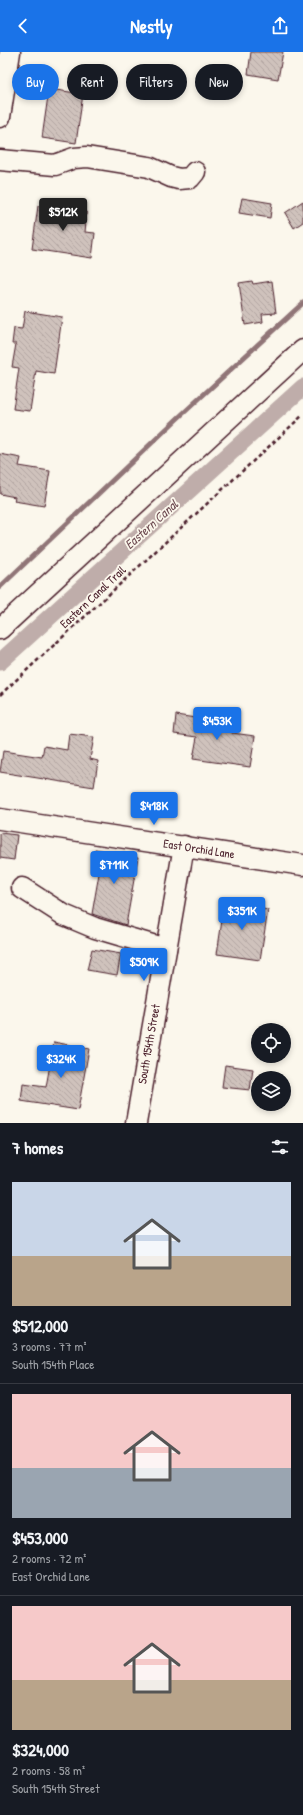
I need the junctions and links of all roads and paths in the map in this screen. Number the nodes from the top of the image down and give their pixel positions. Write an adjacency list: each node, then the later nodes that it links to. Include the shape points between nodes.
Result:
1 (10, 52): 2 (street)
2 (3, 79): 3 (street)
3 (0, 117)
4 (0, 160): 5 (street, via 55,165 74,158 87,157 149,166 179,179 190,178)
5 (195, 172)
6 (303, 350): 8 (street)
7 (303, 415): 9 (path, Eastern Canal Trail)
8 (0, 629)
9 (0, 695)
10 (0, 819): 11 (street, East Orchid Lane)
11 (184, 846): 12 (street, East Orchid Lane); 14 (street, South 154th Street)
12 (303, 865)
13 (22, 888): 14 (street, via 64,915 95,928)
14 (166, 949): 15 (street, South 154th Street)
15 (136, 1123)

